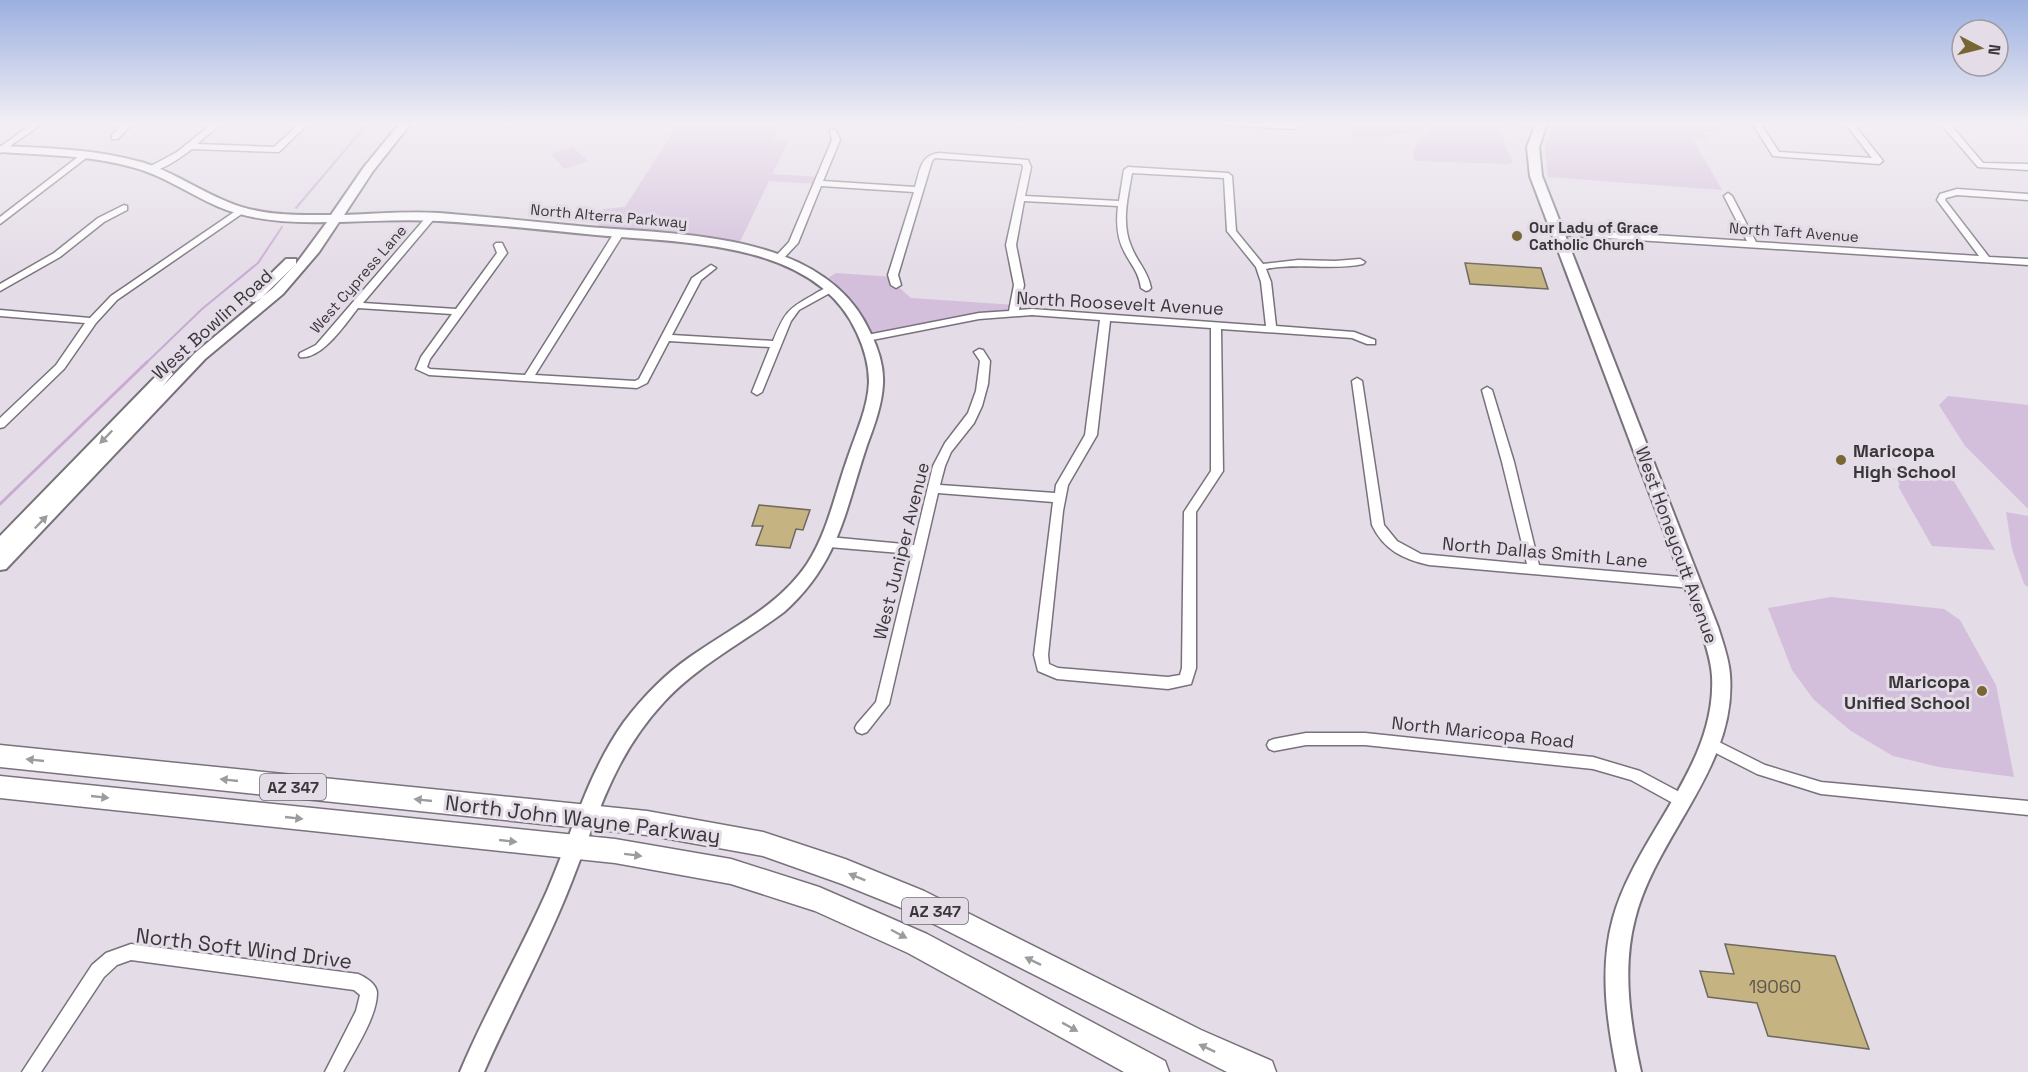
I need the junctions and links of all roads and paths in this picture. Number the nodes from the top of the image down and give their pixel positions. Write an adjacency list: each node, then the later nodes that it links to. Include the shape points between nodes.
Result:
1 (63, 173): 21 (street)
2 (161, 173): 18 (street, North Alterra Parkway)
3 (354, 173): 19 (street, West Bowlin Road)
4 (365, 173): 19 (street, West Bowlin Road)
5 (822, 173): 11 (street)
6 (924, 173): 12 (street)
7 (1027, 173): 15 (street)
8 (1128, 173): 16 (street)
9 (1178, 173): 30 (street, via 1228,176 1232,231)
10 (1536, 173): 22 (street, West Honeycutt Avenue)
11 (818, 183): 12 (street); 26 (street, via 792,243)
12 (919, 190): 32 (street, via 892,275)
13 (1728, 196): 24 (street)
14 (2028, 197): 27 (street, via 1948,193 1941,200)
15 (1021, 198): 16 (street); 38 (street, via 1011,245 1019,285)
16 (1124, 204): 34 (street, via 1121,230 1126,248 1145,273)
17 (124, 208): 33 (street, via 101,220 57,255)
18 (240, 211): 19 (street, North Alterra Parkway, via 281,217); 41 (street, via 131,285)
19 (329, 217): 20 (street, North Alterra Parkway); 58 (street, West Bowlin Road, one-way to 58, via 285,268 177,364); 60 (street, West Bowlin Road, one-way to 19, via 200,356 278,291 315,249)
20 (431, 217): 23 (street, North Alterra Parkway); 36 (street, West Cypress Lane)
21 (0, 221)
22 (1559, 232): 24 (street, North Taft Avenue); 62 (street, West Honeycutt Avenue)
23 (619, 233): 26 (street, North Alterra Parkway, via 723,244); 50 (street)
24 (1753, 244): 27 (street, North Taft Avenue)
25 (499, 245): 37 (street, via 502,253)
26 (779, 258): 35 (street, North Alterra Parkway)
27 (1986, 259): 29 (street, North Taft Avenue)
28 (1360, 262): 30 (street, via 1283,262)
29 (2028, 262)
30 (1261, 267): 43 (street)
31 (711, 268): 44 (street, via 697,278)
32 (896, 285)
33 (0, 288)
34 (1146, 288)
35 (832, 289): 45 (street, North Alterra Parkway, via 859,321); 47 (street, via 796,308)
36 (356, 305): 37 (street); 49 (street, West Cypress Lane, via 320,347)
37 (460, 312): 50 (street, via 421,369)
38 (1014, 312): 40 (street, North Roosevelt Avenue); 45 (street, North Roosevelt Avenue)
39 (0, 313): 41 (street)
40 (1105, 317): 42 (street, North Roosevelt Avenue); 56 (street, via 1091,435 1062,485)
41 (92, 321): 54 (street, via 60,367)
42 (1216, 325): 43 (street, North Roosevelt Avenue); 56 (street, via 1217,471 1190,512 1186,680 1168,683 1057,673 1043,667 1041,655)
43 (1271, 329): 46 (street, North Roosevelt Avenue, via 1354,335)
44 (666, 338): 47 (street); 50 (street, via 643,381 637,385)
45 (867, 338): 57 (street, North Alterra Parkway, via 876,371 876,388)
46 (1371, 342)
47 (776, 344): 53 (street)
48 (979, 352): 55 (street, West Juniper Avenue, via 985,361 978,404 971,419 946,447)
49 (304, 355)
50 (527, 379)
51 (1357, 381): 61 (street, North Dallas Smith Lane, via 1378,525 1386,540 1398,549 1429,560)
52 (1487, 390): 61 (street)
53 (757, 392)
54 (0, 424)
55 (934, 489): 56 (street); 59 (street, West Juniper Avenue)
56 (1060, 498)
57 (829, 542): 59 (street); 70 (street, North Alterra Parkway, via 792,595 680,674 649,706 616,750)
58 (0, 546)
59 (919, 550): 63 (street, West Juniper Avenue, via 882,704)
60 (0, 564)
61 (1534, 569): 62 (street, North Dallas Smith Lane)
62 (1692, 583): 64 (street, West Honeycutt Avenue, via 1709,627 1721,679 1720,707)
63 (862, 728)
64 (1711, 744): 68 (street, West Honeycutt Avenue); 69 (street, via 1762,770 1821,788)
65 (1274, 745): 68 (street, North Maricopa Road, via 1306,739 1365,739 1593,763 1635,775)
66 (0, 756): 70 (highway, North John Wayne Parkway / AZ 347, one-way to 66)
67 (0, 787): 71 (highway, North John Wayne Parkway / AZ 347, one-way to 71)
68 (1680, 800): 77 (street, West Honeycutt Avenue, via 1638,878 1624,917 1617,989)
69 (2028, 808)
70 (586, 816): 71 (street, North Alterra Parkway); 76 (highway, North John Wayne Parkway / AZ 347, one-way to 70, via 1191,1041 915,900 845,872 763,844 678,827)
71 (574, 848): 74 (street, North Alterra Parkway, via 554,900); 75 (highway, North John Wayne Parkway / AZ 347, one-way to 75, via 695,864 808,895 892,930)
72 (31, 1072): 73 (street, North Soft Wind Drive, via 98,971 112,959 131,952 358,982 369,992 364,1013)
73 (334, 1072)
74 (472, 1072)
75 (1154, 1072)
76 (1261, 1072)
77 (1629, 1072)

